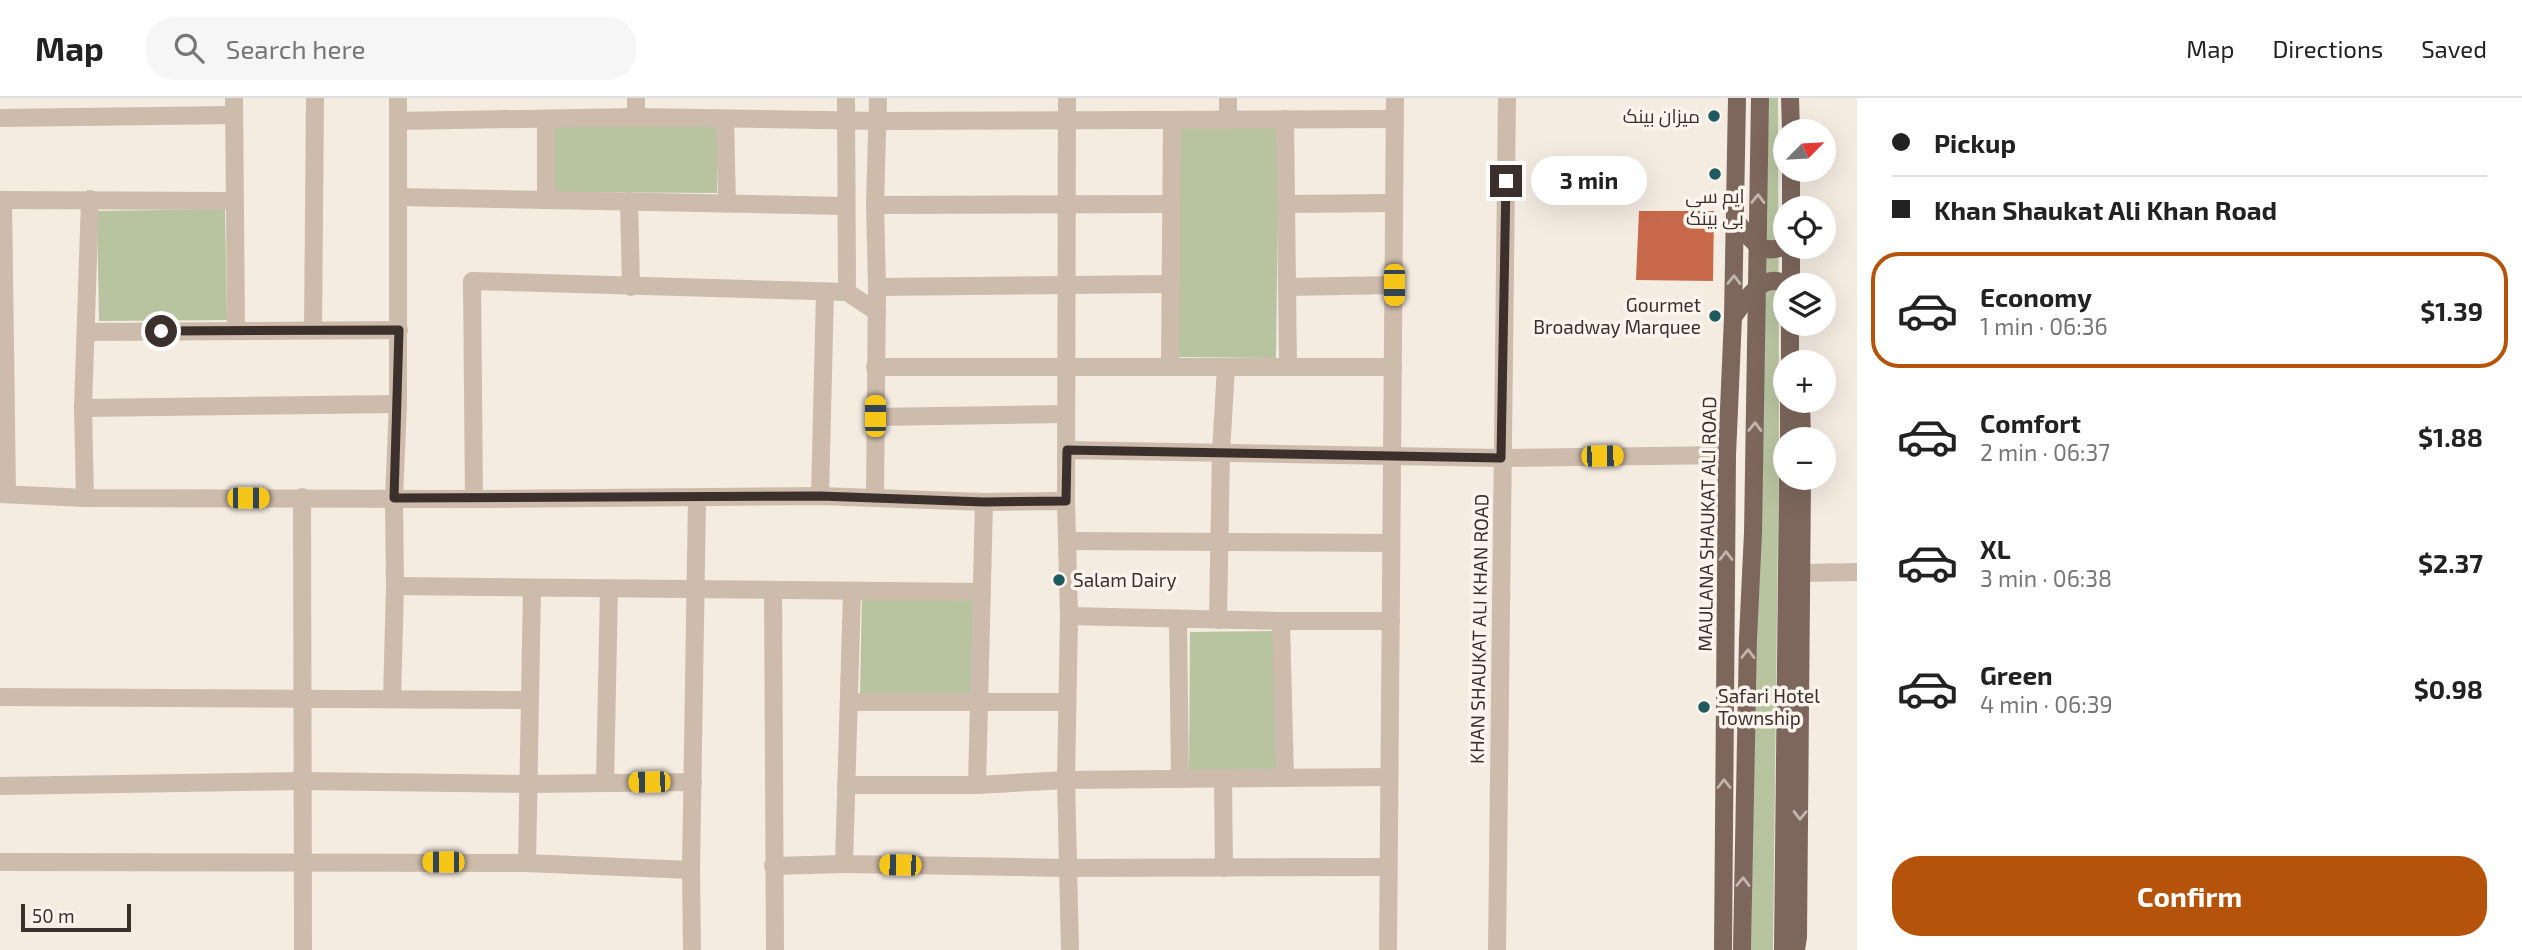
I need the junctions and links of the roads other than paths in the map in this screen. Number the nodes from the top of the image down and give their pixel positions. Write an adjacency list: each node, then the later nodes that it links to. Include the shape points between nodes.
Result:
1 (315, 98): 56 (street)
2 (398, 98): 26 (street)
3 (636, 98): 15 (street)
4 (846, 98): 27 (street)
5 (878, 98): 28 (street)
6 (1067, 98): 22 (street)
7 (1228, 98): 24 (street)
8 (1395, 98): 19 (street)
9 (1507, 98): 73 (street, KHAN SHAUKAT ALI KHAN ROAD)
10 (1737, 98): 42 (main road, MAULANA SHAUKAT ALI ROAD)
11 (1760, 98): 138 (main road, one-way to 11, bridge)
12 (1790, 98): 20 (main road)
13 (1801, 98): 21 (main road)
14 (234, 106): 16 (street); 33 (street)
15 (636, 117): 17 (street); 18 (street)
16 (0, 118)
17 (546, 119): 26 (street); 32 (street)
18 (725, 119): 27 (street); 35 (street)
19 (1395, 119): 25 (street); 36 (street)
20 (1791, 119)
21 (1801, 119)
22 (1067, 120): 23 (street); 28 (street); 37 (street)
23 (1172, 120): 24 (street); 38 (street)
24 (1228, 120): 25 (street)
25 (1285, 120): 39 (street)
26 (398, 121): 29 (street)
27 (846, 121): 28 (street); 40 (street)
28 (878, 121): 41 (street)
29 (399, 198): 32 (street); 57 (street)
30 (90, 199): 31 (street); 33 (street); 58 (street)
31 (2, 200): 76 (street)
32 (546, 200): 34 (street)
33 (234, 201): 55 (street)
34 (629, 201): 35 (street); 48 (street)
35 (727, 203): 40 (street)
36 (1394, 203): 39 (street); 47 (street)
37 (1066, 204): 38 (street); 41 (street); 46 (street)
38 (1171, 204): 45 (street)
39 (1286, 204): 50 (street)
40 (846, 205): 52 (street)
41 (875, 205): 49 (street)
42 (1735, 219): 43 (main road, via 1757,246); 54 (main road, MAULANA SHAUKAT ALI ROAD, one-way to 42)
43 (1773, 250)
44 (1773, 281): 54 (main road, via 1761,284)
45 (1170, 284): 46 (street); 60 (street)
46 (1066, 285): 49 (street); 59 (street)
47 (1394, 285): 50 (street); 63 (street)
48 (631, 287): 51 (street); 83 (street, via 472,281)
49 (877, 287): 53 (street)
50 (1287, 287): 62 (street)
51 (825, 292): 52 (street); 77 (street)
52 (847, 292): 53 (street)
53 (877, 312): 64 (street)
54 (1733, 317): 72 (main road, MAULANA SHAUKAT ALI ROAD)
55 (236, 330): 56 (street); 58 (street)
56 (313, 330): 57 (street)
57 (399, 330): 65 (street)
58 (86, 332): 66 (street)
59 (1066, 367): 60 (street); 64 (street); 67 (street)
60 (1170, 367): 61 (street)
61 (1226, 367): 62 (street); 70 (street)
62 (1288, 367): 63 (street)
63 (1394, 367): 71 (street)
64 (875, 368): 68 (street)
65 (398, 404): 66 (street); 81 (street)
66 (83, 408): 80 (street)
67 (1066, 414): 68 (street); 69 (street)
68 (875, 416): 79 (street)
69 (1067, 450): 70 (street); 84 (street)
70 (1221, 453): 71 (street); 88 (street)
71 (1393, 454): 73 (street); 87 (street)
72 (1727, 455): 73 (street); 137 (main road, MAULANA SHAUKAT ALI ROAD, one-way to 72)
73 (1501, 458): 136 (street, KHAN SHAUKAT ALI KHAN ROAD)
74 (1788, 490): 139 (main road)
75 (1802, 490): 90 (main road)
76 (4, 494): 80 (street)
77 (820, 496): 79 (street); 82 (street)
78 (302, 497): 80 (street); 81 (street); 104 (street)
79 (875, 497): 85 (street)
80 (85, 498)
81 (394, 498): 83 (street); 91 (street)
82 (697, 498): 83 (street); 94 (street)
83 (474, 499)
84 (1066, 501): 85 (street); 86 (street)
85 (984, 502): 97 (street)
86 (1068, 541): 88 (street); 98 (street)
87 (1391, 542): 88 (street); 102 (street)
88 (1219, 543): 100 (street)
89 (1857, 572): 90 (street)
90 (1802, 573): 140 (main road, one-way to 140)
91 (395, 586): 92 (street); 105 (street)
92 (532, 588): 93 (street); 106 (street)
93 (610, 589): 94 (street); 118 (street)
94 (696, 590): 95 (street); 116 (street)
95 (773, 591): 96 (street); 126 (street)
96 (852, 591): 97 (street); 108 (street)
97 (982, 592): 107 (street)
98 (1069, 616): 99 (street); 109 (street)
99 (1178, 619): 100 (street); 112 (street)
100 (1218, 620): 101 (street)
101 (1281, 621): 102 (street); 111 (street)
102 (1391, 621): 110 (street)
103 (0, 697): 104 (street)
104 (304, 697): 105 (street); 115 (street)
105 (392, 699): 106 (street)
106 (530, 700): 117 (street)
107 (979, 701): 108 (street); 109 (street); 120 (street)
108 (849, 702): 119 (street)
109 (1068, 702): 114 (street)
110 (1389, 777): 111 (street); 128 (street)
111 (1285, 778): 113 (street)
112 (1180, 779): 113 (street); 114 (street)
113 (1223, 779): 127 (street)
114 (1066, 780): 120 (street); 129 (street)
115 (304, 781): 117 (street); 121 (street); 123 (street)
116 (693, 782): 118 (street); 130 (street)
117 (528, 783): 118 (street); 124 (street)
118 (605, 783)
119 (846, 785): 120 (street); 125 (street)
120 (977, 785)
121 (0, 786)
122 (0, 862): 123 (street)
123 (303, 862): 124 (street); 131 (street)
124 (527, 863): 130 (street)
125 (844, 864): 126 (street); 129 (street)
126 (773, 866): 133 (street)
127 (1224, 867): 128 (street); 129 (street)
128 (1388, 867): 135 (street)
129 (1067, 868): 134 (street)
130 (691, 870): 132 (street)
131 (303, 950)
132 (692, 950)
133 (775, 950)
134 (1070, 950)
135 (1388, 950)
136 (1497, 950)
137 (1723, 950)
138 (1742, 950)
139 (1783, 950)
140 (1796, 950)

